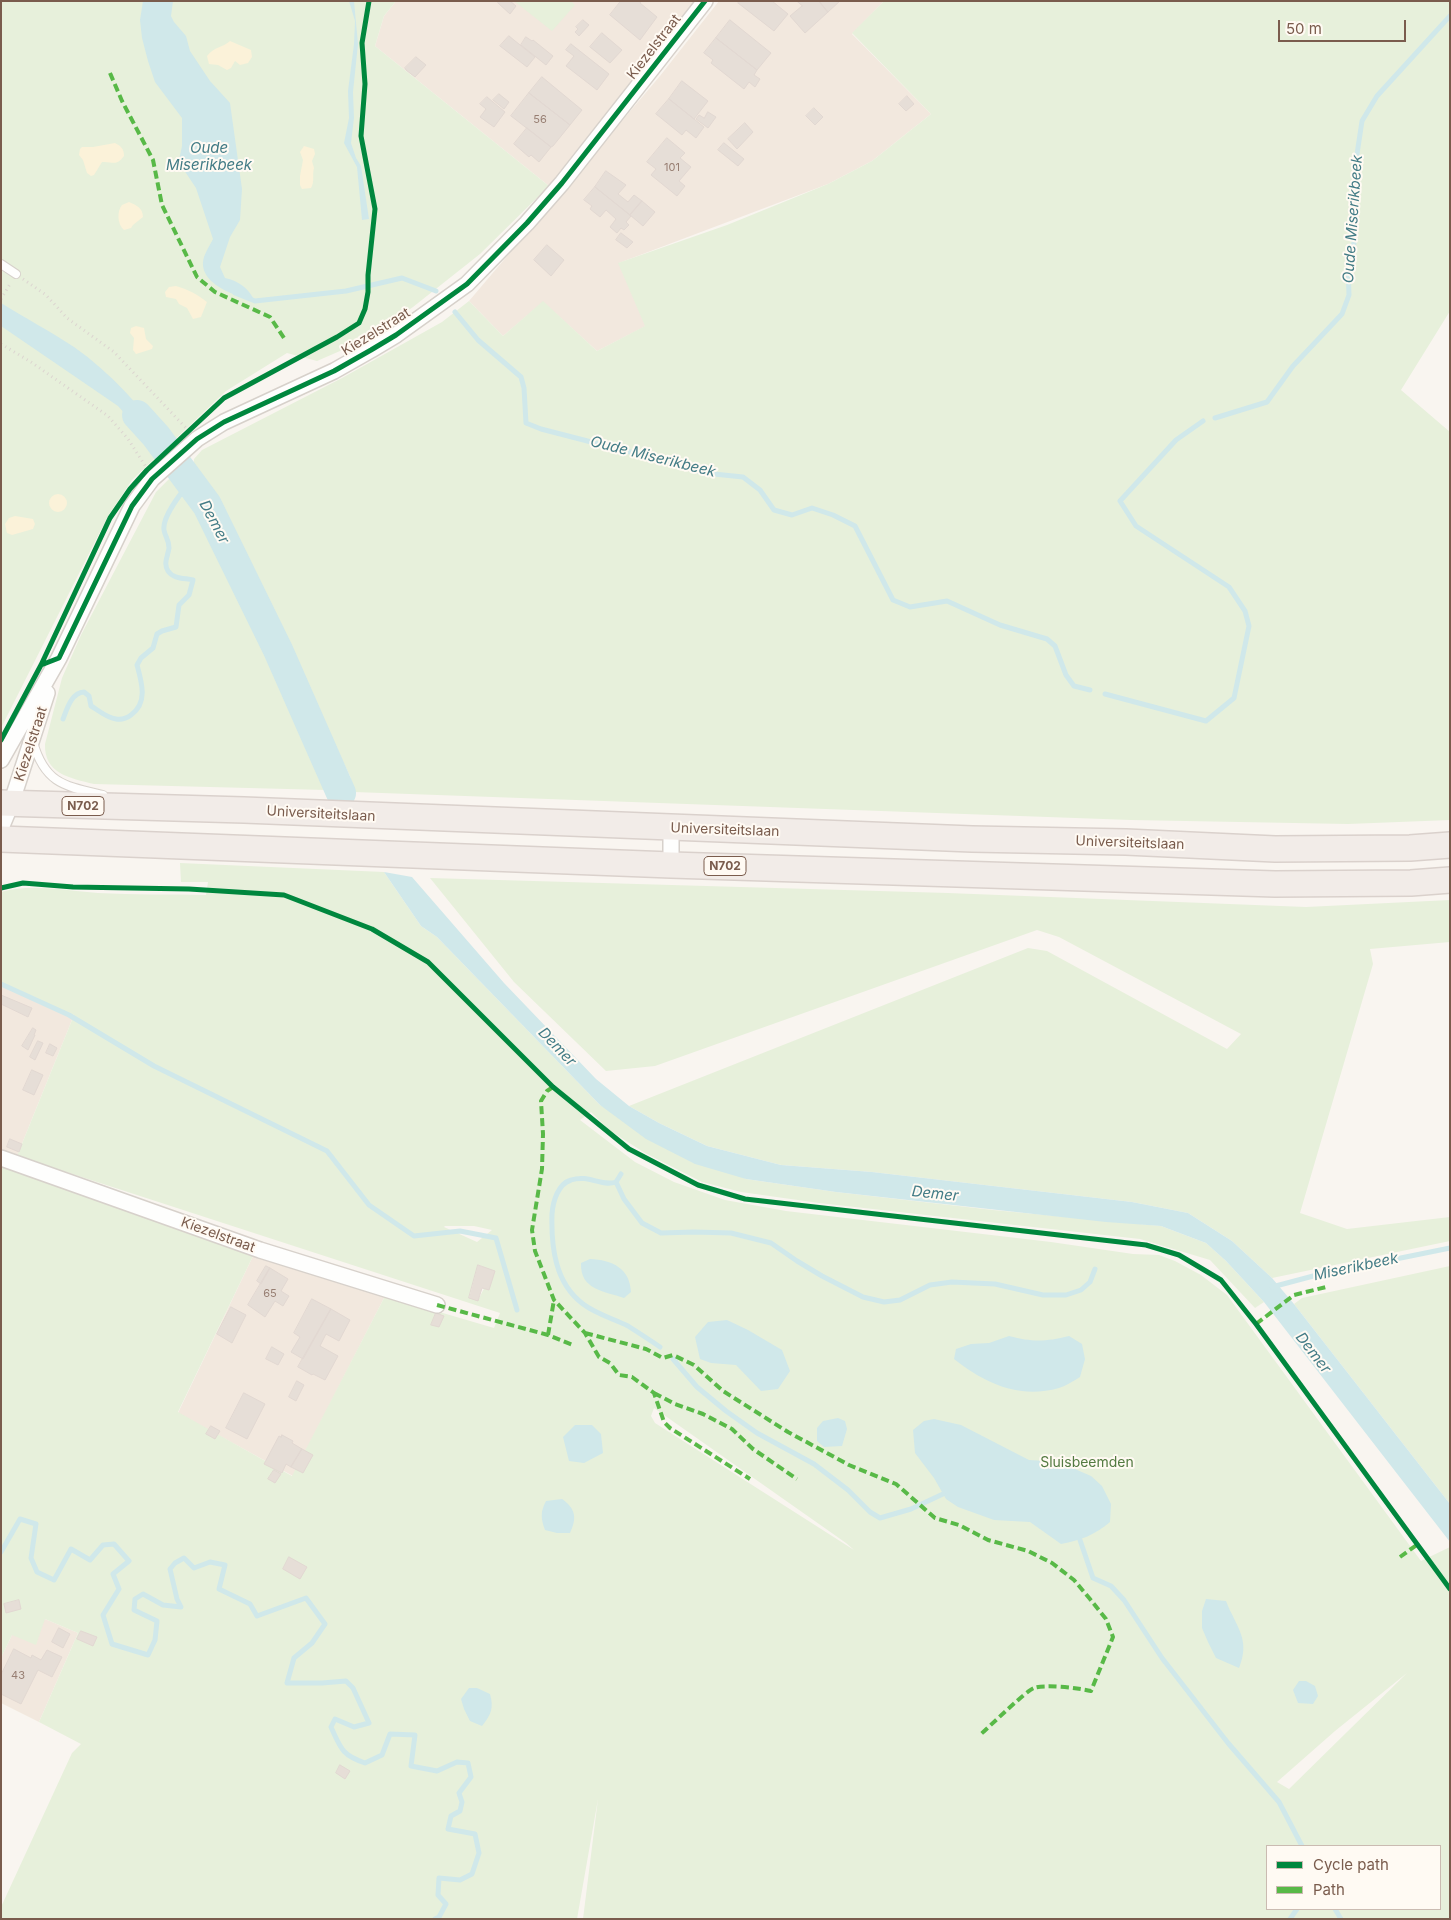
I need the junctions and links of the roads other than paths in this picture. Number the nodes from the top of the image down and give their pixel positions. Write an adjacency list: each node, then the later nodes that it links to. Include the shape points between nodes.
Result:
1 (705, 1): 4 (street, Kiezelstraat, via 562,183 467,284 396,335 334,371 187,437 152,470)
2 (1, 264): 3 (lane)
3 (16, 274)
4 (59, 658): 5 (street, Kiezelstraat); 6 (street, Kiezelstraat)
5 (32, 739): 7 (street, Kiezelstraat); 8 (lane, via 43,768 59,782)
6 (1, 760)
7 (6, 804): 8 (highway, Universiteitslaan / N702); 9 (street, Kiezelstraat)
8 (154, 807): 10 (highway, Universiteitslaan / N702)
9 (1, 828)
10 (671, 828): 12 (highway, Universiteitslaan / N702, via 1275,849); 13 (street)
11 (1, 839): 13 (highway, N702)
12 (1450, 845)
13 (671, 865): 14 (highway, N702, via 1275,884)
14 (1450, 880)
15 (1, 1158): 16 (street, Kiezelstraat, via 260,1250)
16 (437, 1305)

